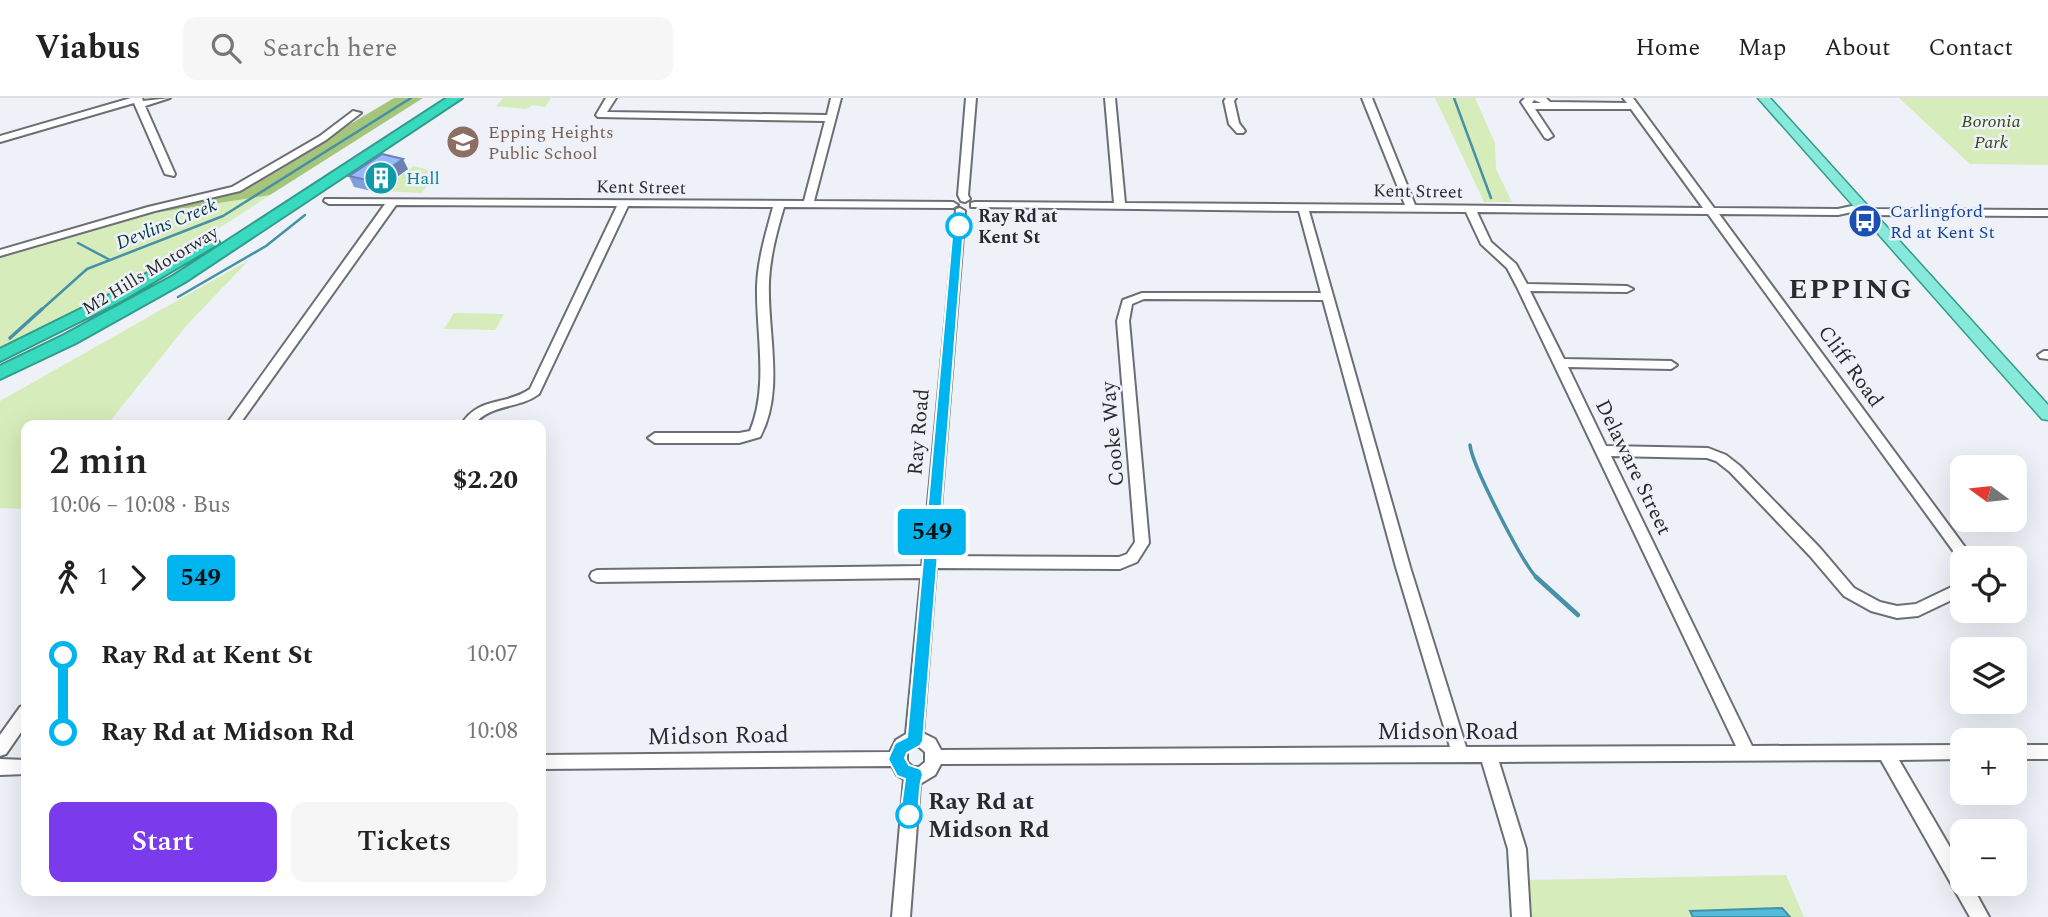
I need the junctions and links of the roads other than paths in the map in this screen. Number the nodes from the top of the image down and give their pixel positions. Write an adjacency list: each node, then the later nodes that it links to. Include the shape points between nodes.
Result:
1 (165, 98): 11 (street)
2 (434, 98): 37 (highway, M2 Hills Motorway, via 165,270)
3 (456, 98): 40 (highway, M2 Hills Motorway, via 178,279)
4 (611, 98): 15 (street, via 601,116)
5 (836, 98): 15 (street)
6 (971, 98): 25 (street, Ray Road)
7 (1110, 98): 26 (street)
8 (1231, 98): 16 (street, via 1231,115)
9 (1367, 98): 28 (street)
10 (1764, 98): 30 (main road)
11 (139, 100): 18 (street); 19 (street)
12 (1532, 101): 13 (street, via 1538,108); 17 (street)
13 (1631, 102): 31 (street, Cliff Road)
14 (356, 113): 33 (street, via 236,189)
15 (830, 118): 24 (street)
16 (1240, 131)
17 (1548, 136)
18 (0, 139)
19 (170, 174)
20 (329, 201): 21 (street, Kent Street)
21 (393, 201): 22 (street, Kent Street); 42 (street)
22 (623, 205): 23 (street, Kent Street); 43 (street, via 535,391 519,401 482,409)
23 (779, 205): 24 (street, Kent Street); 44 (street, via 764,272 765,396 759,428 755,434 739,438)
24 (808, 205): 25 (street, Kent Street)
25 (963, 205): 26 (street, Kent Street); 47 (street, Ray Road)
26 (1119, 206): 27 (street, Kent Street)
27 (1303, 207): 28 (street, Kent Street); 36 (street)
28 (1411, 208): 29 (street, Kent Street)
29 (1470, 209): 31 (street, Kent Street); 34 (street, Delaware Street, via 1486,244 1512,266)
30 (1863, 209): 31 (street, Kent Street); 32 (street, Kent Street); 41 (main road)
31 (1711, 210): 46 (street, Cliff Road)
32 (2048, 213)
33 (0, 253)
34 (1523, 287): 35 (street); 38 (street, Delaware Street)
35 (1627, 289)
36 (1326, 297): 47 (street, Cooke Way, via 1142,296 1127,302 1124,321 1142,543 1132,558 1120,563); 56 (street)
37 (0, 356)
38 (1561, 363): 39 (street); 45 (street, Delaware Street)
39 (1671, 365)
40 (0, 373)
41 (2048, 415)
42 (236, 420)
43 (470, 420)
44 (655, 438)
45 (1603, 451): 49 (street, via 1708,453 1721,458 1849,592 1876,607 1918,610); 57 (street, Delaware Street)
46 (1956, 546)
47 (929, 567): 48 (street); 51 (street, Ray Road)
48 (597, 576)
49 (1950, 594)
50 (21, 719): 52 (street)
51 (914, 741): 60 (street, via 931,746); 61 (street, via 900,748)
52 (0, 749)
53 (1950, 752): 58 (street, Midson Road)
54 (2027, 752): 55 (street)
55 (2048, 752)
56 (1460, 754): 59 (street, Midson Road); 60 (street, Midson Road)
57 (1748, 754): 58 (street, Midson Road); 59 (street, Midson Road)
58 (1887, 754): 68 (street)
59 (1488, 755): 67 (street, via 1517,849)
60 (935, 757): 65 (street, via 927,771)
61 (896, 759): 62 (street, Midson Road); 65 (street, via 903,771)
62 (546, 762)
63 (0, 767): 64 (street)
64 (21, 767)
65 (915, 775): 66 (street)
66 (901, 917)
67 (1521, 917)
68 (1980, 917)

